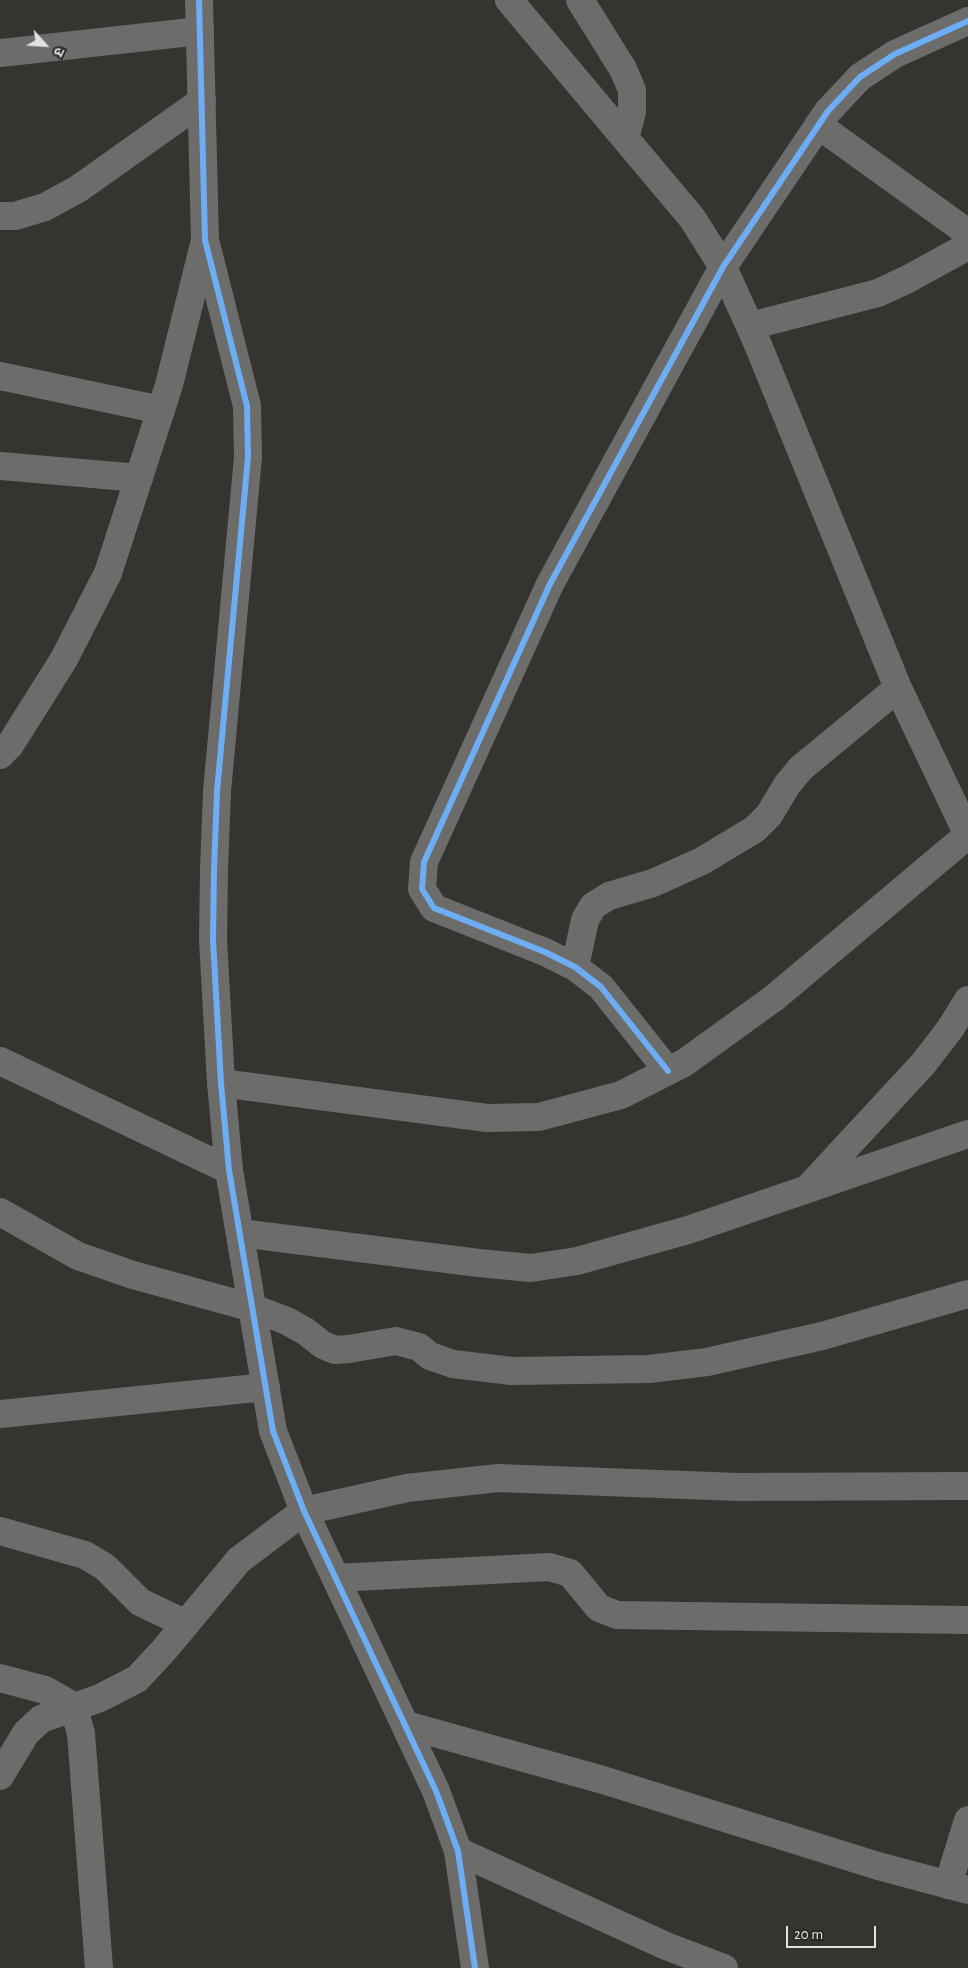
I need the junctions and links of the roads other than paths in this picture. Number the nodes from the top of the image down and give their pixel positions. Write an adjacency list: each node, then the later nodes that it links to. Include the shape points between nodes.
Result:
1 (199, 0): 5 (street)
2 (508, 0): 9 (street)
3 (580, 0): 9 (street, via 623,69 632,90 632,112)
4 (968, 21): 8 (street, via 895,54 860,77)
5 (200, 31): 6 (street); 7 (street)
6 (0, 53)
7 (202, 101): 10 (street, via 78,189 45,207 15,216); 12 (street)
8 (818, 125): 11 (street); 14 (street)
9 (625, 138): 14 (street, via 692,218)
10 (0, 216)
11 (968, 234)
12 (206, 240): 17 (street); 27 (street, via 247,406 248,457 217,791 213,940)
13 (968, 246): 15 (street, via 878,293)
14 (723, 267): 15 (street); 23 (street, via 550,584 424,862 422,889 434,908)
15 (750, 326): 20 (street)
16 (0, 376): 17 (street)
17 (161, 410): 19 (street)
18 (0, 466): 19 (street)
19 (139, 478): 21 (street, via 108,573 64,659 10,745)
20 (898, 688): 22 (street); 23 (street, via 801,768 786,785 769,815 755,829 702,861 653,883 609,896 593,906 585,920)
21 (0, 755)
22 (968, 835): 26 (street, via 774,998)
23 (575, 967): 26 (street, via 601,988)
24 (968, 1000): 30 (street, via 950,1030 923,1064)
25 (0, 1061): 29 (street)
26 (668, 1071): 27 (street, via 620,1095 530,1118 487,1118)
27 (221, 1083): 29 (street)
28 (968, 1134): 30 (street)
29 (229, 1170): 32 (street)
30 (808, 1188): 32 (street, via 688,1230 577,1261 531,1268)
31 (0, 1212): 34 (street, via 78,1256 133,1275)
32 (240, 1232): 34 (street)
33 (968, 1294): 34 (street, via 822,1336 707,1362 639,1369 512,1371 453,1364 430,1356 419,1347 396,1341 335,1350 322,1345 305,1330)
34 (253, 1308): 35 (street)
35 (266, 1387): 36 (street); 38 (street, via 273,1431)
36 (0, 1414)
37 (968, 1486): 38 (street, via 739,1487 498,1478 407,1488)
38 (304, 1511): 40 (street); 42 (street, via 239,1560)
39 (0, 1531): 42 (street, via 85,1555 105,1567 140,1602)
40 (336, 1578): 41 (street, via 549,1567 570,1573 599,1608 617,1615); 45 (street)
41 (968, 1620)
42 (186, 1624): 44 (street, via 136,1679 118,1690)
43 (0, 1678): 44 (street, via 45,1690)
44 (73, 1706): 46 (street, via 41,1719 26,1732); 50 (street, via 81,1732)
45 (406, 1725): 48 (street, via 436,1791); 49 (street, via 603,1780)
46 (0, 1776)
47 (968, 1820): 49 (street)
48 (458, 1851): 51 (street); 52 (street, via 666,1946)
49 (958, 1888)
50 (99, 1968)
51 (475, 1968)
52 (724, 1968)

